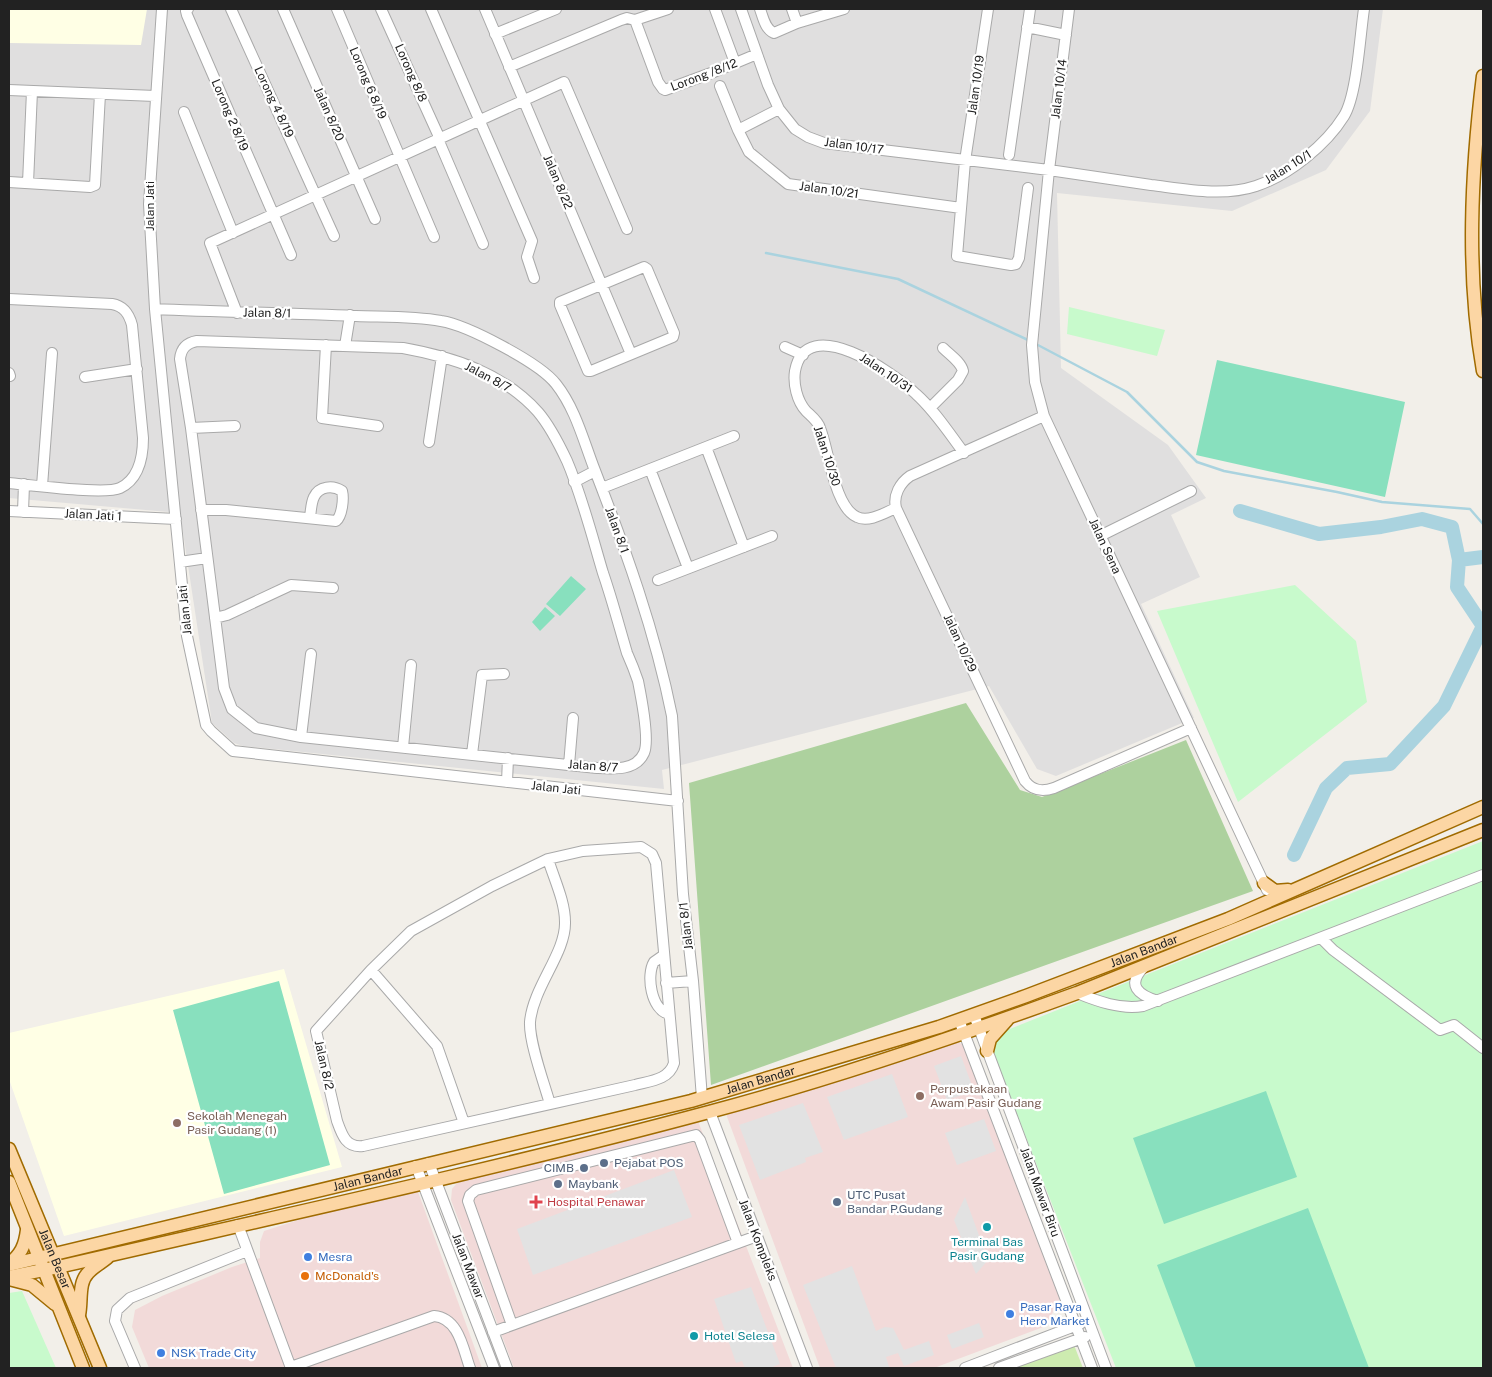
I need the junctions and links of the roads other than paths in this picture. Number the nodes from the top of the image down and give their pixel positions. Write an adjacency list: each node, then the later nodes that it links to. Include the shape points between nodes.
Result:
1 (162, 9): 33 (street, Jalan Jati)
2 (231, 9): 48 (street, Lorong 4 8/19)
3 (283, 9): 44 (street, Jalan 8/20)
4 (337, 9): 41 (street, Lorong 6 8/19)
5 (381, 9): 39 (street, Lorong 8/8)
6 (431, 9): 37 (street)
7 (484, 9): 23 (street, Jalan 8/22)
8 (556, 9): 23 (street)
9 (668, 9): 20 (street)
10 (715, 9): 26 (street)
11 (741, 9): 25 (street, Jalan 10/17)
12 (760, 9): 21 (street, via 774,33)
13 (792, 9): 21 (street)
14 (844, 9): 21 (street)
15 (988, 9): 42 (street, Jalan 10/19)
16 (1030, 9): 22 (street)
17 (1069, 9): 24 (street, Jalan 10/14)
18 (1364, 9): 43 (street, Jalan 10/1, via 1348,108 1323,143 1273,178 1256,186 1210,191)
19 (187, 12): 50 (street, Lorong 2 8/19)
20 (630, 16): 26 (street, Lorong /8/12, via 663,89); 27 (street)
21 (797, 23)
22 (1027, 28): 24 (street); 40 (street)
23 (495, 34): 27 (street, Jalan 8/22)
24 (1066, 34): 43 (street, Jalan 10/14)
25 (757, 54): 26 (street, Lorong /8/12); 35 (street, Jalan 10/17)
26 (735, 63)
27 (509, 67): 34 (street, Jalan 8/22)
28 (1483, 76): 73 (main road, via 1474,166 1473,268)
29 (720, 86): 38 (street, Jalan 10/21)
30 (9, 90): 31 (street)
31 (32, 91): 32 (street); 46 (street)
32 (100, 94): 33 (street); 46 (street, via 95,185)
33 (155, 96): 61 (street, Jalan Jati, via 149,204)
34 (523, 100): 37 (street); 52 (street, via 564,82); 59 (street, Jalan 8/22)
35 (779, 109): 38 (street); 42 (street, Jalan 10/17, via 795,129 824,143)
36 (184, 112): 53 (street)
37 (478, 121): 39 (street); 58 (street, via 532,241 527,257)
38 (738, 130): 49 (street, Jalan 10/21, via 749,152 790,184)
39 (439, 139): 41 (street); 56 (street, Lorong 8/8)
40 (1009, 154)
41 (400, 157): 44 (street); 55 (street, Lorong 6 8/19)
42 (965, 161): 43 (street, Jalan 10/17); 49 (street, Jalan 10/19)
43 (1049, 170): 76 (street, Jalan Sena, via 1032,345 1034,382)
44 (357, 176): 48 (street); 51 (street, Jalan 8/20)
45 (9, 182): 46 (street)
46 (28, 183)
47 (1028, 188): 49 (street, Jalan 10/19, via 1020,258 1014,265 957,256)
48 (316, 195): 50 (street); 54 (street, Lorong 4 8/19)
49 (961, 208)
50 (273, 214): 53 (street); 57 (street, Lorong 2 8/19)
51 (374, 219)
52 (628, 229)
53 (233, 233): 62 (street, via 210,243)
54 (334, 236)
55 (434, 237)
56 (484, 244)
57 (291, 255)
58 (534, 278)
59 (602, 284): 69 (street, Jalan 8/22); 69 (street, via 560,302 564,314 588,371); 69 (street, via 644,267 647,269 674,335)
60 (9, 299): 72 (street, via 118,305 130,317)
61 (155, 309): 62 (street, Jalan 8/1); 97 (street, Jalan Jati)
62 (237, 313): 63 (street, Jalan 8/1)
63 (350, 315): 65 (street); 85 (street, Jalan 8/1, via 422,318 449,323 473,331 535,366 554,382 569,403)
64 (326, 345): 65 (street, Jalan 8/7); 78 (street, via 322,418); 79 (street, Jalan 8/7, via 197,341 186,345 180,359)
65 (345, 346): 71 (street, Jalan 8/7, via 404,348)
66 (785, 347): 70 (street)
67 (943, 348): 75 (street, via 963,368 963,372)
68 (52, 353): 89 (street)
69 (631, 354)
70 (803, 355): 75 (street, Jalan 10/31, via 817,346 851,351 910,389); 92 (street, Jalan 10/30, via 795,372 796,390 803,407 820,427 846,508 862,519)
71 (442, 356): 81 (street); 86 (street, Jalan 8/7, via 501,381 531,405 555,437)
72 (137, 370): 74 (street); 89 (street, via 143,451 138,469 130,481 112,491)
73 (1483, 371)
74 (84, 377)
75 (930, 408): 83 (street, Jalan 10/31)
76 (1044, 416): 83 (street); 99 (street, Jalan Sena)
77 (235, 426): 79 (street)
78 (378, 426)
79 (191, 428): 93 (street, Jalan 8/7)
80 (734, 436): 82 (street)
81 (429, 442)
82 (706, 447): 84 (street); 100 (street)
83 (964, 453): 92 (street, via 903,481 897,493)
84 (650, 469): 90 (street); 103 (street)
85 (595, 472): 86 (street); 90 (street, Jalan 8/1)
86 (574, 482): 116 (street, Jalan 8/7, via 637,680 646,746 642,756 624,768)
87 (9, 483): 88 (street)
88 (24, 484): 89 (street); 95 (street)
89 (42, 486)
90 (602, 488): 118 (street, Jalan 8/1, via 640,594 667,688)
91 (1191, 491): 99 (street)
92 (896, 508): 111 (street, Jalan 10/29, via 1025,781 1031,787 1042,790 1054,788)
93 (201, 510): 96 (street); 101 (street, Jalan 8/7)
94 (9, 511): 95 (street, Jalan Jati 1)
95 (23, 512): 97 (street, Jalan Jati 1)
96 (310, 517)
97 (176, 519): 102 (street, Jalan Jati)
98 (772, 536): 100 (street)
99 (1100, 536): 111 (street, Jalan Sena)
100 (744, 547): 103 (street)
101 (207, 558): 102 (street); 106 (street, Jalan 8/7)
102 (180, 562): 117 (street, Jalan Jati, via 187,636 206,722 231,751)
103 (688, 568): 104 (street)
104 (658, 580)
105 (333, 588): 106 (street, via 291,585)
106 (215, 618): 112 (street, Jalan 8/7, via 224,688 232,708 258,729)
107 (311, 654): 112 (street)
108 (411, 666): 113 (street)
109 (504, 674): 114 (street, via 482,675)
110 (573, 718): 116 (street)
111 (1191, 728): 123 (street, Jalan Sena)
112 (301, 737): 113 (street, Jalan 8/7)
113 (403, 747): 114 (street, Jalan 8/7)
114 (472, 754): 115 (street, Jalan 8/7)
115 (508, 758): 116 (street, Jalan 8/7); 117 (street)
116 (569, 765)
117 (507, 782): 118 (street, Jalan Jati)
118 (678, 801): 132 (street, Jalan 8/1)
119 (1483, 807): 124 (main road, Jalan Bandar)
120 (1483, 830): 126 (main road, Jalan Bandar)
121 (548, 859): 129 (street, Jalan 8/2, via 601,849 641,847 649,851 656,863); 131 (street, Jalan 8/2, via 411,931); 145 (street, via 566,923 558,951 534,1002 530,1025)
122 (1483, 875): 128 (street)
123 (1264, 883): 124 (main road, via 1275,891); 125 (street, Jalan Sena)
124 (1296, 890): 125 (main road, Jalan Bandar)
125 (1271, 900): 126 (main road, via 1278,905); 127 (main road, via 1269,911); 137 (main road, Jalan Bandar)
126 (1302, 903): 127 (main road, Jalan Bandar)
127 (1250, 924): 130 (main road, Jalan Bandar)
128 (1321, 938): 135 (street); 142 (street, via 1440,1030 1454,1025)
129 (664, 955): 133 (street, Jalan 8/2); 136 (street, via 653,964 651,974 656,1004)
130 (1148, 964): 134 (main road, Jalan Bandar); 135 (street, via 1137,976 1136,989 1144,997)
131 (371, 970): 147 (street, via 437,1046); 147 (street, Jalan 8/2, via 316,1031 342,1136 350,1145 361,1146)
132 (692, 981): 133 (street); 144 (street, Jalan 8/1)
133 (666, 983): 136 (street, Jalan 8/2)
134 (1077, 993): 135 (street, via 1130,1008); 138 (main road, Jalan Bandar)
135 (1158, 1001)
136 (669, 1014): 145 (street, Jalan 8/2, via 674,1063 671,1072 663,1078)
137 (974, 1015): 139 (main road, Jalan Bandar); 140 (street, Jalan Mawar Biru)
138 (1011, 1017): 140 (main road, Jalan Bandar); 143 (main road, via 990,1038)
139 (959, 1020): 141 (street, Jalan Mawar Biru); 144 (main road, Jalan Bandar)
140 (979, 1028): 141 (main road, Jalan Bandar); 143 (street, Jalan Mawar Biru)
141 (963, 1033): 146 (main road, Jalan Bandar); 172 (street, Jalan Mawar Biru)
142 (1483, 1048)
143 (988, 1051): 170 (street, Jalan Mawar Biru)
144 (702, 1098): 149 (main road, Jalan Bandar)
145 (550, 1104): 147 (street, Jalan 8/2)
146 (710, 1112): 151 (main road, Jalan Bandar); 157 (street, Jalan Kompleks)
147 (464, 1123)
148 (9, 1149): 156 (main road, Jalan Besar)
149 (429, 1163): 150 (main road, Jalan Bandar); 151 (street, Jalan Mawar)
150 (416, 1166): 153 (street, Jalan Mawar); 159 (main road, Jalan Bandar)
151 (435, 1180): 153 (main road, Jalan Bandar); 173 (street, Jalan Mawar)
152 (9, 1182): 155 (main road, Jalan Besar)
153 (422, 1183): 154 (main road, Jalan Bandar); 181 (street, Jalan Mawar)
154 (238, 1225): 160 (street); 162 (main road, Jalan Bandar)
155 (27, 1229): 163 (main road, Jalan Besar); 164 (main road, via 21,1254)
156 (43, 1231): 159 (main road); 161 (main road, Jalan Besar)
157 (757, 1236): 158 (street); 183 (street, Jalan Kompleks)
158 (738, 1243): 171 (street); 171 (street, via 696,1135 476,1190 468,1202)
159 (68, 1250): 161 (main road, Jalan Bandar)
160 (248, 1251): 178 (street, via 130,1298 117,1310 115,1321); 179 (street)
161 (53, 1254): 163 (main road, Jalan Bandar); 165 (main road, Jalan Besar)
162 (111, 1255): 165 (main road, Jalan Bandar); 169 (main road, via 84,1278)
163 (39, 1257): 164 (main road, Jalan Bandar); 166 (main road, Jalan Besar)
164 (9, 1265)
165 (58, 1267): 166 (main road, Jalan Bandar); 169 (main road, Jalan Besar)
166 (44, 1270): 167 (main road, Jalan Bandar); 168 (main road, Jalan Besar)
167 (9, 1278): 168 (main road, via 37,1289)
168 (58, 1308): 176 (main road, Jalan Besar)
169 (78, 1317): 177 (main road, Jalan Besar)
170 (1088, 1321): 172 (street); 174 (street, Jalan Mawar Biru)
171 (512, 1325): 173 (street)
172 (1076, 1326): 175 (street, Jalan Mawar Biru); 184 (street)
173 (493, 1332): 182 (street, Jalan Mawar)
174 (1093, 1334): 175 (street); 187 (street, Jalan Mawar Biru)
175 (1080, 1338): 185 (street); 186 (street, Jalan Mawar Biru)
176 (83, 1368)
177 (100, 1368)
178 (135, 1368)
179 (291, 1368): 180 (street, via 434,1316 445,1318 453,1326)
180 (470, 1368)
181 (494, 1368)
182 (506, 1368)
183 (807, 1368)
184 (965, 1368)
185 (999, 1368)
186 (1092, 1368)
187 (1106, 1368)

